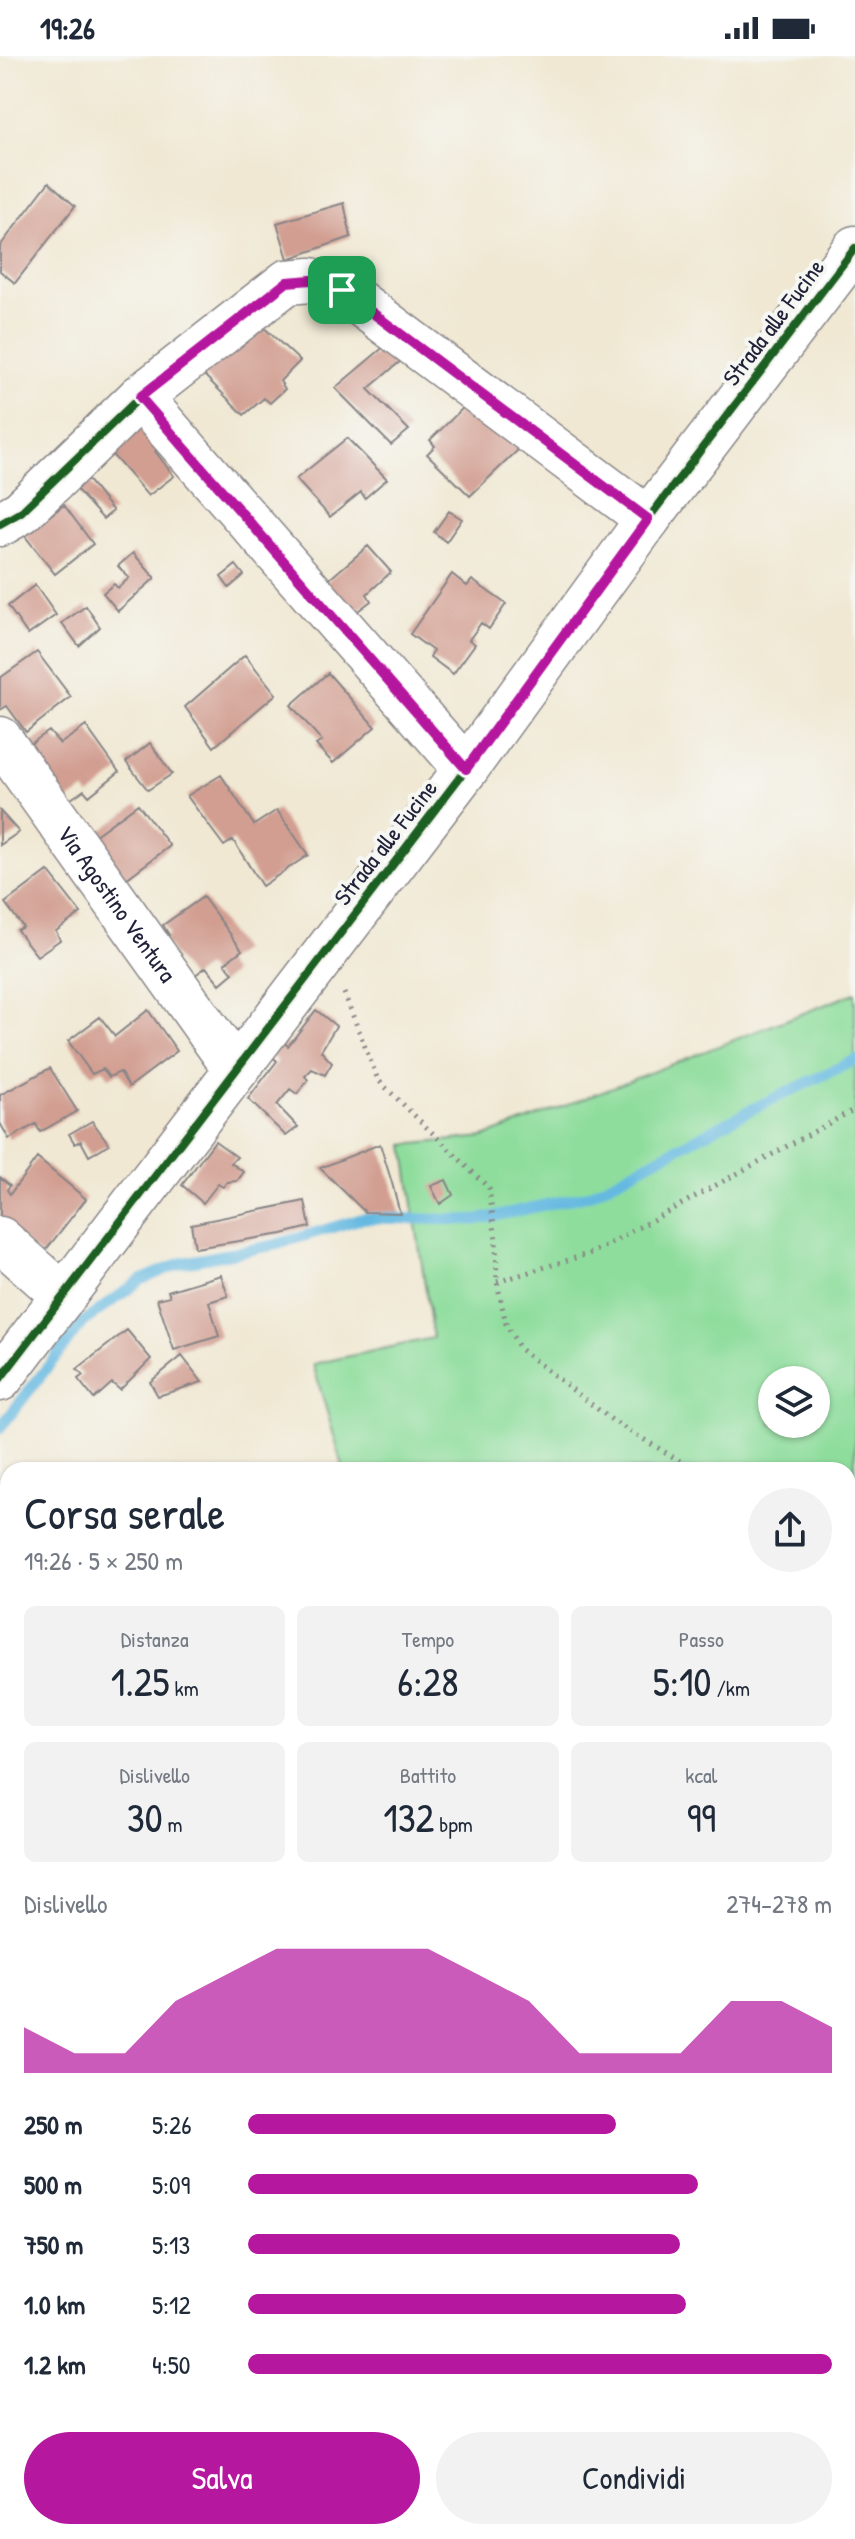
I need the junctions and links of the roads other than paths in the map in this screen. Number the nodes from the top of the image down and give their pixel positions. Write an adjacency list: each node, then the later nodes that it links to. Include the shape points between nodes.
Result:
1 (855, 248): 3 (street, Strada alle Fucine)
2 (140, 397): 3 (street, via 287,282 311,280 342,290); 4 (street, via 21,512); 6 (street)
3 (648, 519): 6 (street, Strada alle Fucine)
4 (0, 524)
5 (0, 739): 7 (street, Via Agostino Ventura)
6 (466, 769): 7 (street, Strada alle Fucine)
7 (236, 1070): 9 (street, Strada alle Fucine)
8 (0, 1239): 9 (street)
9 (64, 1296): 10 (street, Strada alle Fucine)
10 (0, 1379)

